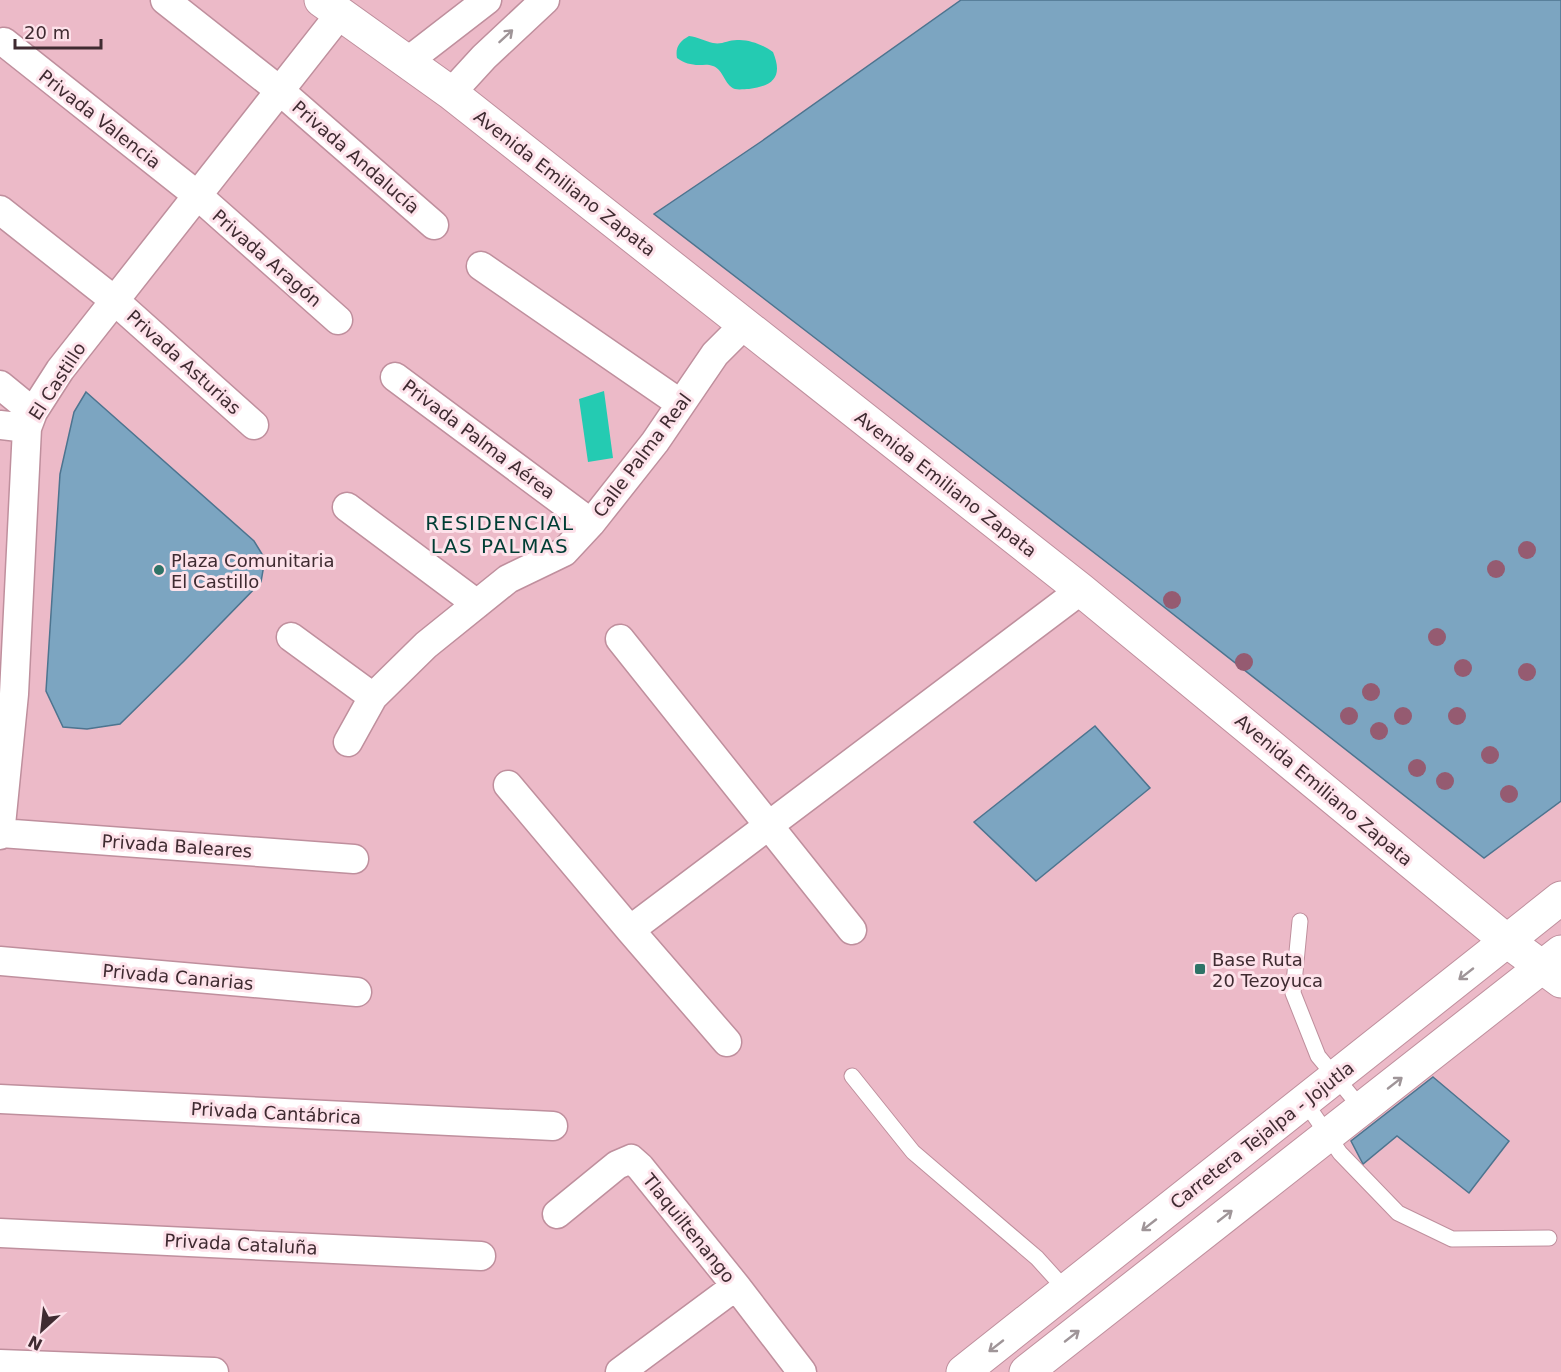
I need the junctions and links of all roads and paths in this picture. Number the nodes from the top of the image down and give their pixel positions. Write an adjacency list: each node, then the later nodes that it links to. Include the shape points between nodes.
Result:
1 (165, 0): 9 (street, Privada Andalucía)
2 (487, 0): 5 (street)
3 (545, 0): 7 (street, one-way to 3)
4 (330, 7): 8 (street, Avenida Emiliano Zapata); 9 (street, El Castillo)
5 (452, 28): 7 (street); 8 (street)
6 (4, 42): 11 (street, Privada Valencia)
7 (484, 57): 10 (street)
8 (408, 61): 10 (street, Avenida Emiliano Zapata)
9 (279, 90): 11 (street, El Castillo); 13 (street, Privada Andalucía)
10 (451, 93): 17 (street, Avenida Emiliano Zapata)
11 (197, 195): 15 (street, El Castillo); 16 (street, Privada Aragón)
12 (0, 210): 15 (street, Privada Asturias)
13 (434, 225)
14 (481, 266): 20 (street)
15 (114, 300): 21 (street, El Castillo); 22 (street, Privada Asturias)
16 (338, 320)
17 (744, 325): 20 (street, Calle Palma Real, via 715,354); 26 (street, Avenida Emiliano Zapata)
18 (395, 377): 24 (street, Privada Palma Aérea)
19 (0, 385): 21 (street)
20 (681, 404): 24 (street, Calle Palma Real)
21 (20, 422): 25 (street, El Castillo)
22 (254, 424)
23 (346, 507): 27 (street)
24 (591, 523): 27 (street, Calle Palma Real, via 564,552 508,579)
25 (10, 568): 30 (street, El Castillo)
26 (1081, 590): 34 (street); 41 (street, Avenida Emiliano Zapata)
27 (477, 604): 31 (street, Calle Palma Real, via 426,645)
28 (291, 637): 31 (street)
29 (620, 639): 34 (street)
30 (7, 694): 35 (street, El Castillo)
31 (373, 697): 32 (street, Calle Palma Real)
32 (348, 742)
33 (508, 785): 39 (street)
34 (769, 825): 39 (street); 40 (street)
35 (0, 834): 36 (street, Privada Baleares)
36 (354, 859)
37 (1561, 897): 41 (street, Carretera Tejalpa - Jojutla)
38 (1300, 921): 47 (lane, via 1293,993 1318,1056)
39 (630, 930): 45 (street)
40 (852, 930)
41 (1507, 941): 43 (street, Avenida Emiliano Zapata); 47 (street, Carretera Tejalpa - Jojutla, one-way to 47)
42 (0, 962): 44 (street, Privada Canarias)
43 (1555, 967): 50 (street, one-way to 43)
44 (357, 992)
45 (727, 1042)
46 (852, 1076): 58 (lane, via 913,1152 1037,1258)
47 (1335, 1078): 49 (street, Carretera Tejalpa - Jojutla); 50 (lane)
48 (0, 1099): 51 (street, Privada Cantábrica)
49 (1305, 1102): 52 (lane); 58 (street, Carretera Tejalpa - Jojutla, one-way to 58)
50 (1362, 1109): 52 (street)
51 (553, 1126)
52 (1327, 1136): 55 (lane, via 1398,1213 1452,1239); 64 (street, one-way to 52)
53 (557, 1214): 57 (street, Tlaquiltenango, via 617,1165 631,1159)
54 (0, 1233): 56 (street, Privada Cataluña)
55 (1549, 1238)
56 (481, 1256)
57 (736, 1286): 61 (street); 62 (street, Tlaquiltenango)
58 (1066, 1290): 63 (street, Carretera Tejalpa - Jojutla, one-way to 63)
59 (0, 1364): 60 (street)
60 (214, 1372)
61 (620, 1372)
62 (802, 1372)
63 (963, 1372)
64 (1026, 1372)

